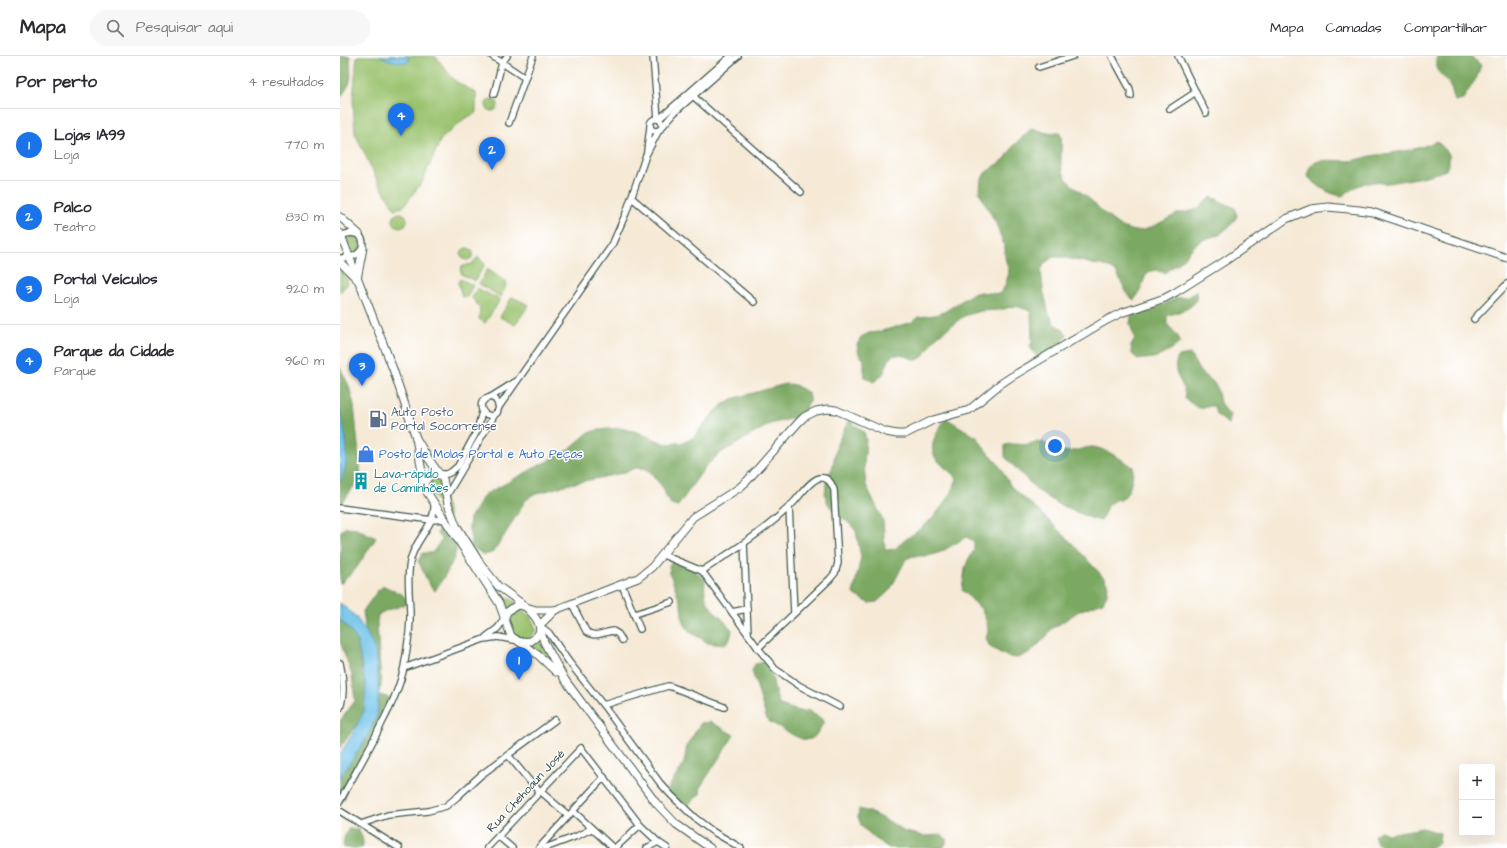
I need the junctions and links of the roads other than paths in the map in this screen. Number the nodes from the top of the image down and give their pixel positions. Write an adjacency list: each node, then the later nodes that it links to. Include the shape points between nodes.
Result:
1 (492, 56): 10 (street)
2 (507, 56): 10 (street)
3 (533, 56): 12 (street)
4 (653, 56): 17 (street)
5 (731, 56): 20 (street)
6 (738, 56): 15 (street)
7 (1073, 56): 11 (street)
8 (1112, 56): 16 (street, via 1130,89)
9 (1178, 56): 13 (street)
10 (502, 63): 12 (street); 14 (street)
11 (1039, 67)
12 (526, 78): 21 (street)
13 (1196, 92): 18 (street); 19 (street)
14 (494, 94)
15 (693, 96): 23 (street); 25 (street)
16 (1131, 96)
17 (656, 103): 20 (street); 22 (street)
18 (1170, 110)
19 (1206, 113)
20 (659, 119): 22 (street, via 655,119); 23 (street, via 662,123)
21 (509, 123)
22 (651, 124): 23 (street, via 653,130); 24 (street)
23 (661, 129): 24 (street)
24 (646, 155): 26 (street)
25 (801, 192)
26 (632, 198): 37 (street); 39 (street, via 612,245)
27 (340, 217): 28 (main road)
28 (359, 234): 29 (street); 30 (street, via 364,241)
29 (340, 235): 32 (main road)
30 (363, 248): 32 (street); 35 (main road)
31 (340, 258): 32 (street)
32 (350, 258): 35 (main road)
33 (1507, 258): 54 (main road, via 1372,212 1328,207 1296,214 1176,292 1107,320 999,385 968,410 933,420 904,434 886,432 836,410 822,410 810,414 798,423 747,481 688,522)
34 (340, 262): 35 (main road)
35 (357, 279): 44 (main road, via 393,369)
36 (1507, 284): 38 (street)
37 (754, 302)
38 (1474, 319)
39 (518, 380): 40 (street); 41 (street)
40 (491, 398): 41 (street, via 498,402); 42 (street, via 483,401)
41 (499, 407): 43 (street)
42 (482, 412): 43 (street); 45 (street, via 477,430 458,466 452,472)
43 (494, 414): 47 (street)
44 (416, 438): 45 (main road); 46 (main road)
45 (440, 474): 46 (main road, via 431,475); 47 (main road)
46 (423, 484): 48 (main road)
47 (447, 495): 59 (main road, via 456,525 480,563 498,586)
48 (434, 501): 51 (main road); 52 (street, via 435,513)
49 (789, 507): 53 (street); 63 (street); 63 (street, via 813,481 819,478 832,483 837,567 830,579)
50 (340, 508): 52 (street)
51 (446, 519): 52 (street); 65 (main road, via 499,603)
52 (432, 520): 74 (street, via 410,559 410,624)
53 (744, 543): 55 (street); 60 (street)
54 (663, 555): 55 (street); 56 (main road, via 644,574)
55 (702, 571): 62 (street)
56 (622, 585): 58 (main road); 64 (street)
57 (672, 602): 64 (street)
58 (572, 604): 61 (main road); 70 (street, via 589,634 597,636 613,631)
59 (525, 606): 61 (main road, via 536,610); 65 (main road, via 514,607 507,612); 66 (main road, via 535,617)
60 (747, 609): 62 (street); 68 (street)
61 (555, 610): 66 (main road)
62 (732, 612): 68 (street)
63 (794, 613): 72 (street)
64 (635, 614): 67 (street)
65 (504, 619): 69 (street, via 498,628); 71 (main road, via 511,636)
66 (540, 628): 71 (main road, via 539,633 531,641); 75 (main road, via 544,642); 76 (street, via 549,633)
67 (640, 629)
68 (748, 634): 72 (street)
69 (484, 638): 71 (street, via 498,636); 74 (street)
70 (622, 640)
71 (520, 642): 75 (main road)
72 (758, 648): 77 (street, via 781,674)
73 (340, 663): 78 (street, via 343,691)
74 (404, 668): 84 (street, via 389,709)
75 (565, 680): 101 (main road, via 656,803 676,824)
76 (603, 705): 79 (street, via 668,686); 102 (street, via 672,796 712,831)
77 (840, 707)
78 (340, 708)
79 (724, 708)
80 (555, 720): 81 (street)
81 (508, 755): 83 (street); 88 (street, via 446,806 428,811 388,815)
82 (604, 777): 83 (street, Rua Chehoaun José, via 581,748); 86 (street); 89 (street)
83 (539, 792): 87 (street); 91 (street, Rua Chehoaun José)
84 (340, 801)
85 (340, 811): 88 (street)
86 (573, 811): 87 (street); 90 (street)
87 (568, 815): 96 (street)
88 (361, 824): 93 (street)
89 (640, 825): 92 (street); 98 (street)
90 (592, 828): 97 (street); 98 (street)
91 (498, 836): 94 (street, Rua Chehoaun José); 95 (street)
92 (658, 842): 99 (street); 100 (street)
93 (399, 848)
94 (487, 848)
95 (512, 848)
96 (539, 848)
97 (545, 848)
98 (614, 848)
99 (647, 848)
100 (667, 848)
101 (710, 848)
102 (741, 848)

